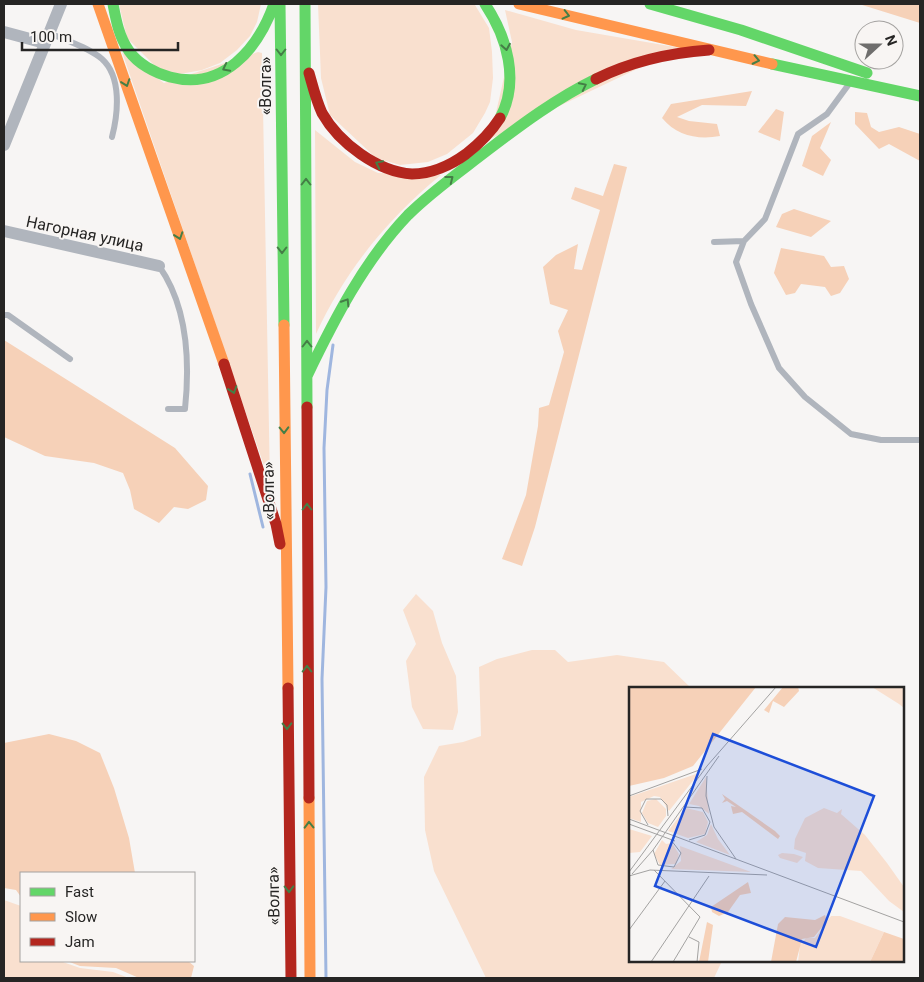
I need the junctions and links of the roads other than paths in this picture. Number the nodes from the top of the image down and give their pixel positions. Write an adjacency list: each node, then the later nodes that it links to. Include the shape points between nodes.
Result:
1 (61, 4): 13 (street)
2 (98, 4): 30 (main road, one-way to 30, via 252,446 276,524)
3 (113, 4): 4 (main road, one-way to 3, via 259,41 243,59 209,76 187,80 162,76 138,62 117,26)
4 (274, 4)
5 (280, 4): 30 (main road, «Волга», one-way to 30)
6 (305, 4): 15 (main road)
7 (485, 4): 15 (main road, one-way to 15, via 502,29 506,45 508,89 504,108 478,146 452,163 431,171 408,173 391,170 355,149 336,132 319,107)
8 (519, 4): 14 (main road, one-way to 14)
9 (650, 4): 11 (main road)
10 (709, 9): 11 (main road)
11 (741, 30): 17 (main road)
12 (4, 32): 13 (street)
13 (47, 38): 19 (lane, via 101,58 111,70 116,102); 20 (street)
14 (709, 50): 16 (main road, one-way to 16); 27 (main road, one-way to 14, via 328,331 372,260 400,224 435,191 518,126 580,87 660,55)
15 (305, 62): 27 (main road, one-way to 15)
16 (852, 81): 18 (main road); 22 (lane, via 827,114 798,134 765,219)
17 (920, 91)
18 (920, 96)
19 (112, 138)
20 (4, 145)
21 (4, 232): 24 (street, Нагорная улица)
22 (744, 241): 23 (lane); 29 (lane, via 736,262 779,368 805,397 851,434 881,440)
23 (714, 242)
24 (159, 266): 28 (lane, via 169,280 188,344 185,409)
25 (4, 315): 26 (lane)
26 (70, 359)
27 (307, 376): 32 (main road, one-way to 27)
28 (168, 410)
29 (920, 440)
30 (285, 572): 31 (main road, «Волга», one-way to 31)
31 (290, 978)
32 (310, 978)

